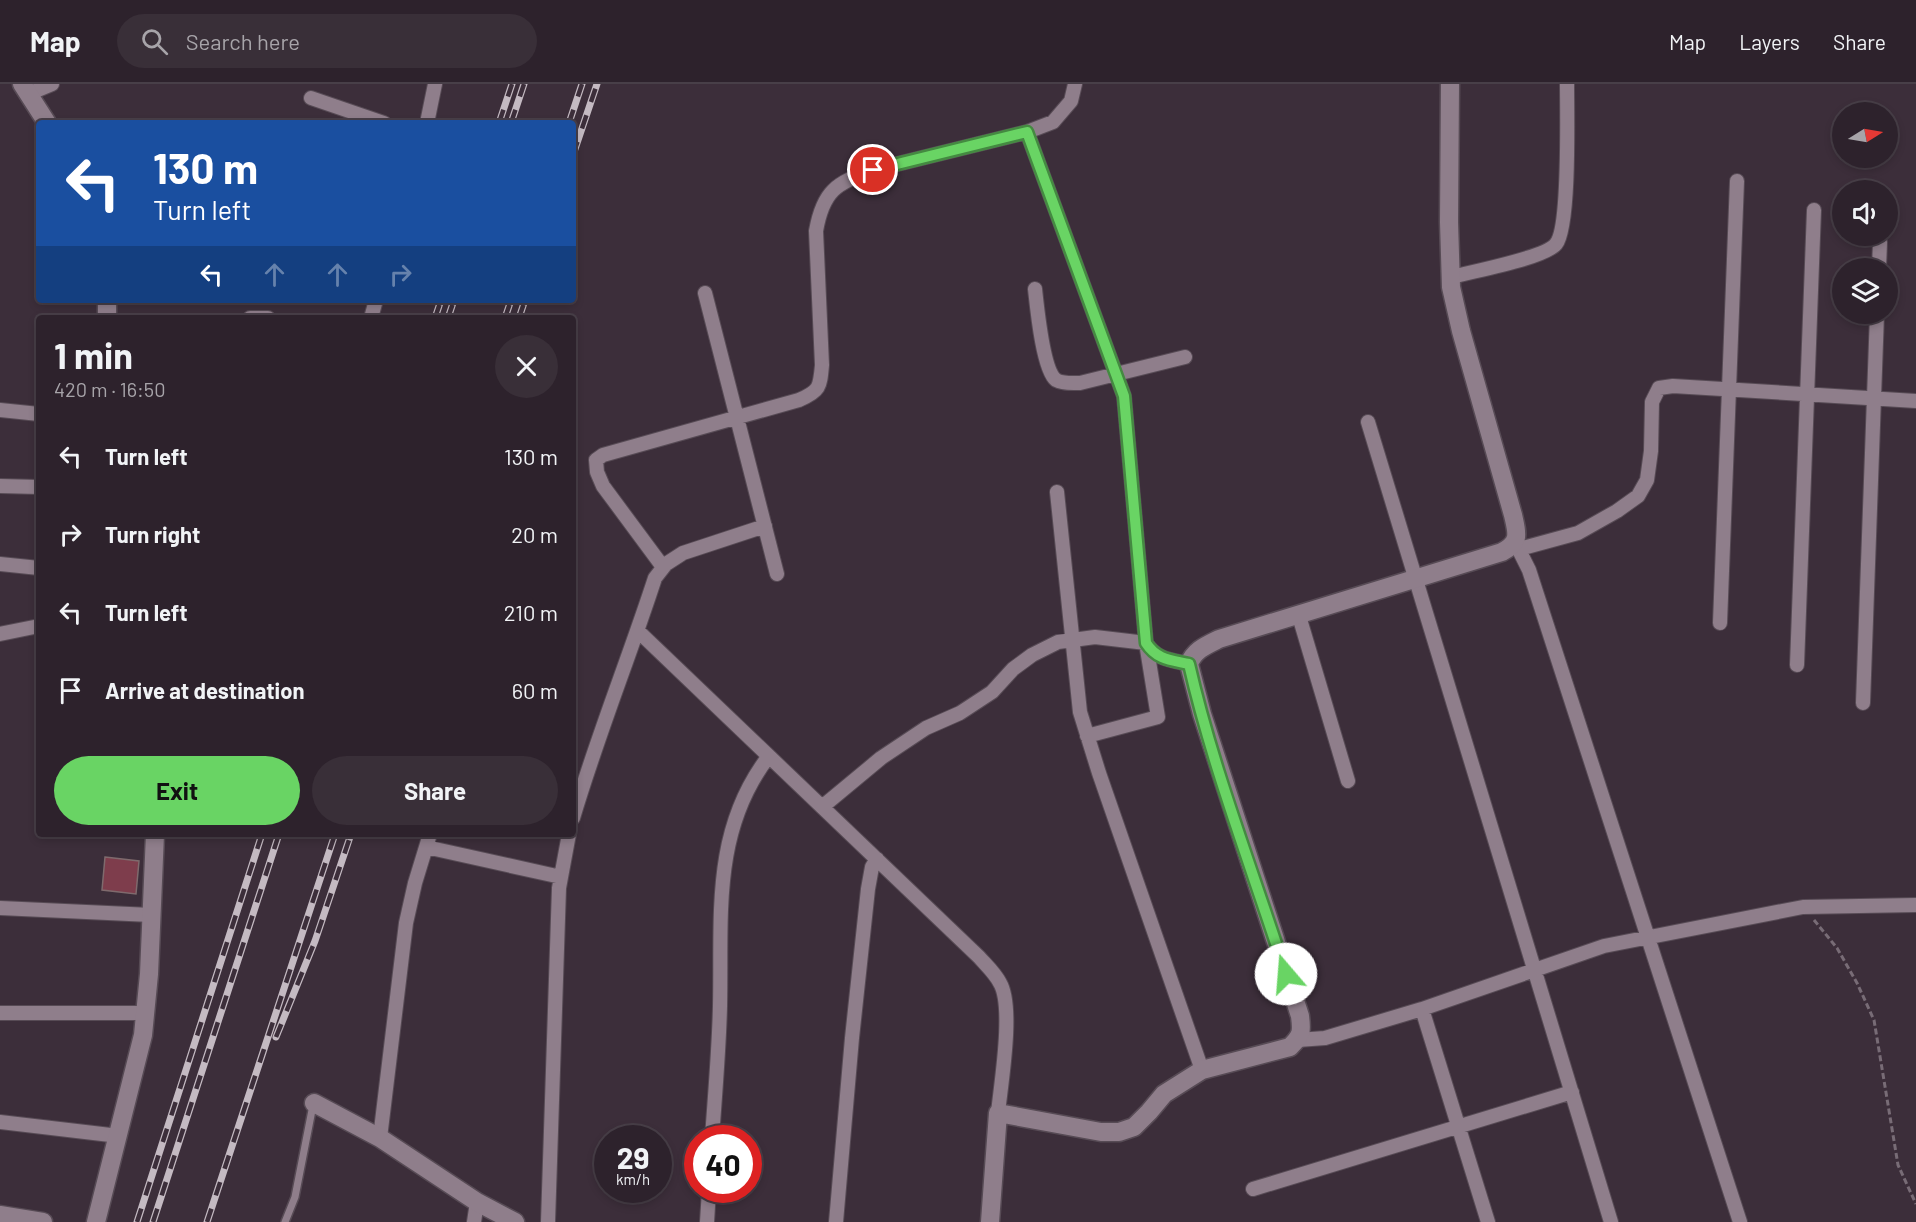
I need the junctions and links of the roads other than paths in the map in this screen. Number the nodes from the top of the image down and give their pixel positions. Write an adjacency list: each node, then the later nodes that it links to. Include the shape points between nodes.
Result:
1 (52, 84): 6 (street)
2 (435, 84): 10 (street)
3 (1075, 84): 11 (street, via 1071,101 1053,122)
4 (1450, 84): 14 (street)
5 (1567, 84): 14 (street, via 1565,201 1563,230 1556,245 1542,253)
6 (25, 89): 8 (street)
7 (311, 98): 9 (street)
8 (45, 120)
9 (375, 120)
10 (428, 120)
11 (1027, 132): 19 (street); 26 (street, via 873,170 848,179 832,191 820,210 816,231 820,385 814,393 799,400)
12 (1737, 181): 20 (street)
13 (1814, 210): 21 (street)
14 (1451, 277): 32 (street, via 1461,332 1513,514)
15 (1035, 289): 19 (street, via 1045,357 1056,380 1080,383)
16 (705, 293): 26 (street)
17 (1877, 324): 22 (street)
18 (1185, 357): 19 (street)
19 (1116, 373): 44 (street, via 1129,432)
20 (1729, 389): 21 (street); 32 (street, via 1659,388 1652,402 1647,480 1638,496 1578,533); 39 (street)
21 (1807, 394): 22 (street); 46 (street)
22 (1874, 398): 23 (street); 47 (street)
23 (1916, 401)
24 (0, 410): 25 (street)
25 (36, 414)
26 (737, 417): 31 (street); 34 (street, via 628,447 596,460 603,486)
27 (1368, 422): 37 (street)
28 (0, 486): 29 (street)
29 (36, 487)
30 (1057, 492): 43 (street)
31 (765, 526): 34 (street, via 683,553); 36 (street)
32 (1517, 545): 37 (street); 61 (street, via 1529,570)
33 (0, 564): 35 (street)
34 (663, 567): 41 (street, via 655,578)
35 (36, 568)
36 (777, 574)
37 (1415, 579): 38 (street); 62 (street)
38 (1299, 616): 45 (street, via 1219,639 1201,648); 50 (street)
39 (1720, 623)
40 (36, 627): 42 (street)
41 (638, 631): 49 (street); 52 (street)
42 (0, 634)
43 (1072, 640): 44 (street, via 1095,637); 48 (street, via 1080,712); 51 (street, via 1058,642 1032,655 992,692 881,758)
44 (1146, 643): 45 (street, via 1152,652 1165,659); 48 (street, via 1158,717)
45 (1189, 664): 66 (street, via 1220,774 1300,1016 1302,1031)
46 (1797, 665)
47 (1863, 703)
48 (1087, 736): 67 (street)
49 (769, 756): 51 (street); 72 (street, via 745,794 726,852)
50 (1348, 781)
51 (822, 807): 56 (street)
52 (576, 808)
53 (155, 837): 60 (street)
54 (568, 837): 57 (street)
55 (428, 840): 57 (street); 75 (street, via 406,923)
56 (877, 860): 70 (street, via 1000,982 1007,1013); 87 (street, via 868,889)
57 (561, 877): 85 (street)
58 (1916, 905): 61 (street, via 1803,907)
59 (0, 908): 60 (street)
60 (152, 915): 65 (street)
61 (1648, 937): 62 (street, via 1604,946); 91 (street)
62 (1536, 971): 63 (street); 68 (street)
63 (1422, 1009): 66 (street, via 1325,1038); 73 (street)
64 (0, 1013): 65 (street)
65 (146, 1013): 74 (street)
66 (1298, 1040): 67 (street, via 1290,1047)
67 (1202, 1070): 70 (street, via 1164,1094 1134,1127 1119,1132)
68 (1572, 1092): 73 (street); 90 (street)
69 (314, 1103): 75 (street); 82 (lane, via 295,1197)
70 (998, 1113): 88 (street)
71 (0, 1122): 74 (street)
72 (713, 1125)
73 (1458, 1125): 76 (street); 89 (street)
74 (119, 1136): 81 (street)
75 (380, 1138): 77 (street)
76 (1253, 1189)
77 (477, 1202): 83 (street); 84 (street)
78 (708, 1203): 86 (street)
79 (0, 1215): 80 (street)
80 (43, 1222)
81 (96, 1222)
82 (285, 1222)
83 (474, 1222)
84 (515, 1222)
85 (548, 1222)
86 (707, 1222)
87 (836, 1222)
88 (990, 1222)
89 (1488, 1222)
90 (1611, 1222)
91 (1740, 1222)

